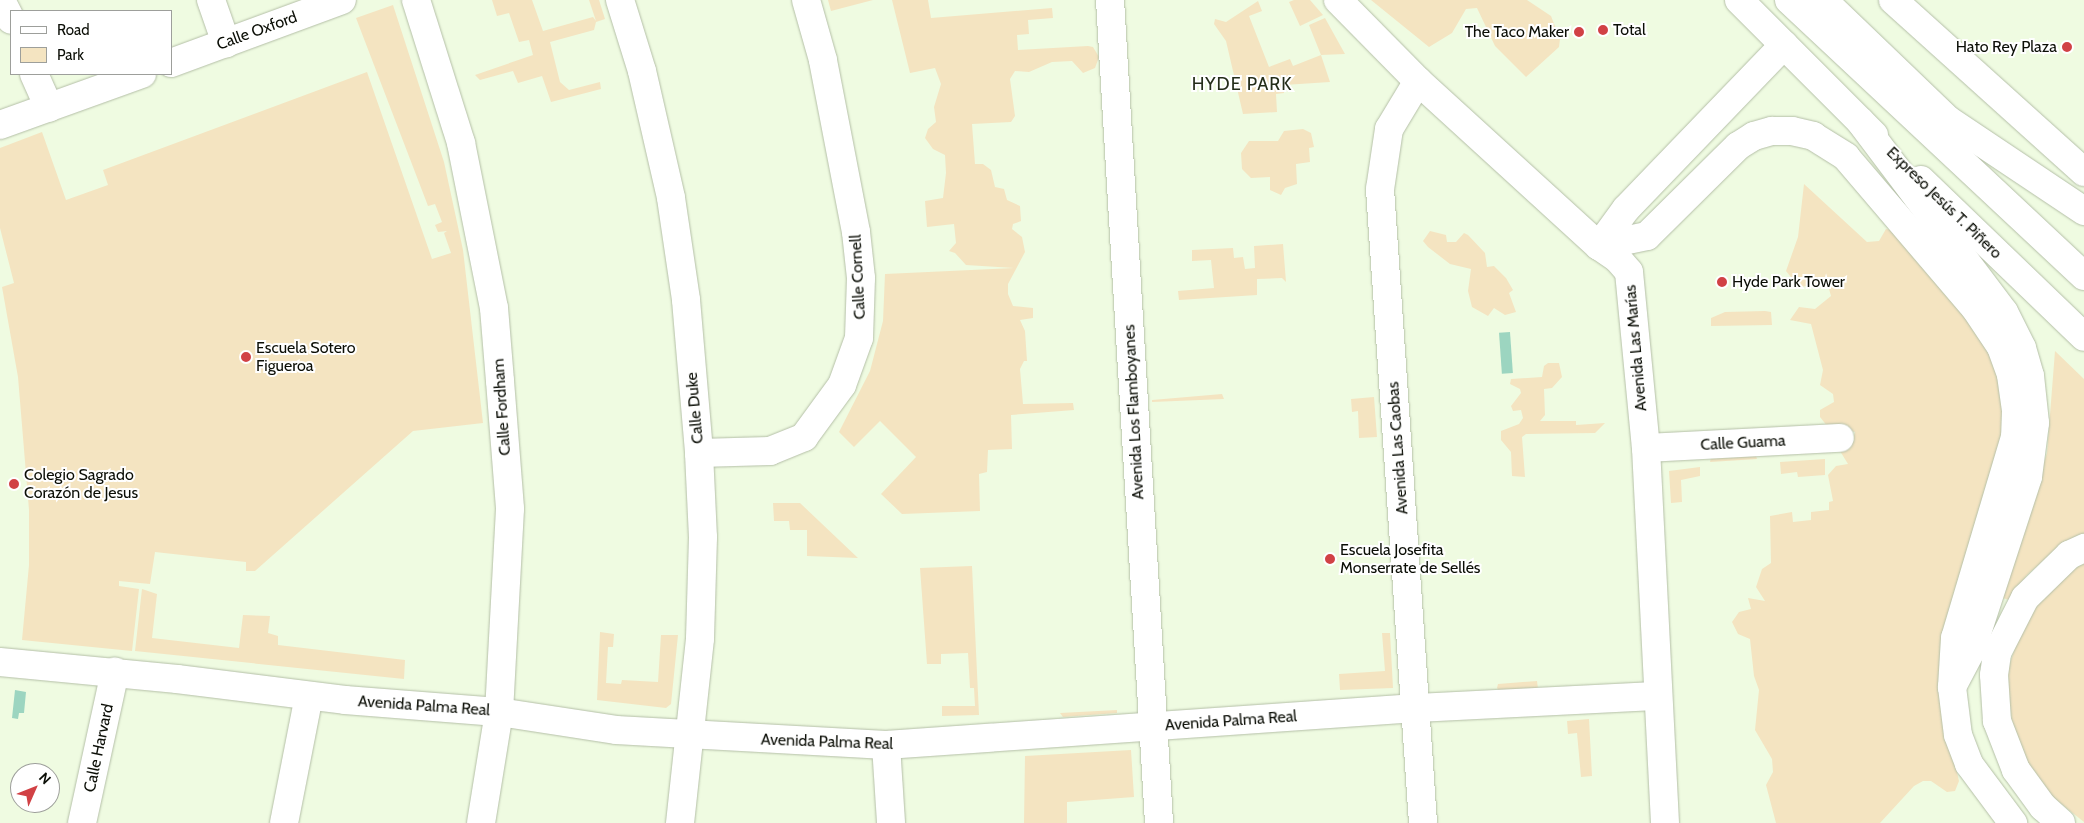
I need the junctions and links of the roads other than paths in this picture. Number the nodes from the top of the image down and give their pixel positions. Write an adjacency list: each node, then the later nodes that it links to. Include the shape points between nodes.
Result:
1 (1, 0): 13 (main road)
2 (211, 0): 14 (main road)
3 (342, 0): 14 (main road, Calle Oxford)
4 (416, 0): 40 (main road, Calle Fordham, via 461,143 494,308 510,509)
5 (620, 0): 32 (main road, Calle Duke, via 642,71 671,198 686,300)
6 (806, 0): 32 (main road, Calle Cornell, via 823,60 855,222 861,278 860,338 842,385 804,436 770,451)
7 (1110, 0): 41 (main road, Avenida Los Flamboyanes)
8 (1338, 0): 19 (main road, Avenida Las Marías)
9 (1739, 0): 15 (main road, Expreso Jesús T. Piñero)
10 (1789, 0): 28 (main road)
11 (1893, 0): 23 (main road)
12 (1835, 4): 24 (main road, via 1948,120)
13 (10, 18)
14 (226, 43): 16 (main road, Calle Oxford)
15 (1784, 45): 21 (main road, Expreso Jesús T. Piñero); 26 (main road, via 1626,209)
16 (172, 63)
17 (34, 75): 20 (main road)
18 (139, 75): 20 (main road)
19 (1418, 82): 26 (main road, Avenida Las Marías); 39 (main road, Avenida Las Caobas, via 1389,129 1380,189)
20 (48, 108): 22 (main road)
21 (1860, 121): 29 (main road, Expreso Jesús T. Piñero); 36 (main road, via 2004,312 2022,348 2030,376 2035,423 2028,477 1971,651)
22 (0, 125)
23 (2084, 172)
24 (2084, 211)
25 (1647, 236): 26 (main road); 27 (main road); 36 (main road, via 1738,146 1754,136 1772,131 1803,132 1846,157 1975,308 2001,347 2011,375 2016,411 2015,437 1955,638)
26 (1599, 246): 27 (main road, Avenida Las Marías, via 1617,258)
27 (1629, 272): 31 (main road, Avenida Las Marías)
28 (2084, 276)
29 (2084, 338)
30 (1840, 438): 31 (main road, Calle Guama)
31 (1646, 448): 38 (main road, Avenida Las Marías)
32 (699, 453): 42 (main road, Calle Duke, via 703,537)
33 (2084, 548): 53 (main road, via 2068,554 2025,598 1997,653 1994,676 1997,721 2016,770 2043,807)
34 (0, 662): 35 (main road, Avenida Palma Real)
35 (115, 672): 37 (main road, Avenida Palma Real); 44 (main road, Calle Harvard)
36 (1952, 687): 52 (main road, via 1958,735 1969,764)
37 (310, 696): 40 (main road, Avenida Palma Real); 45 (main road)
38 (1656, 696): 39 (main road, Avenida Palma Real); 51 (main road, Avenida Las Marías)
39 (1416, 708): 41 (main road, Avenida Palma Real); 50 (main road, Avenida Las Caobas)
40 (499, 712): 42 (main road, Avenida Palma Real, via 616,730); 46 (main road, Calle Fordham)
41 (1153, 726): 43 (main road, Avenida Palma Real); 49 (main road, Avenida Los Flamboyanes)
42 (692, 736): 43 (main road, Avenida Palma Real); 47 (main road, Calle Duke)
43 (886, 745): 48 (main road)
44 (82, 823)
45 (284, 823)
46 (482, 823)
47 (680, 823)
48 (891, 823)
49 (1160, 823)
50 (1423, 823)
51 (1665, 823)
52 (2013, 823)
53 (2061, 823)

